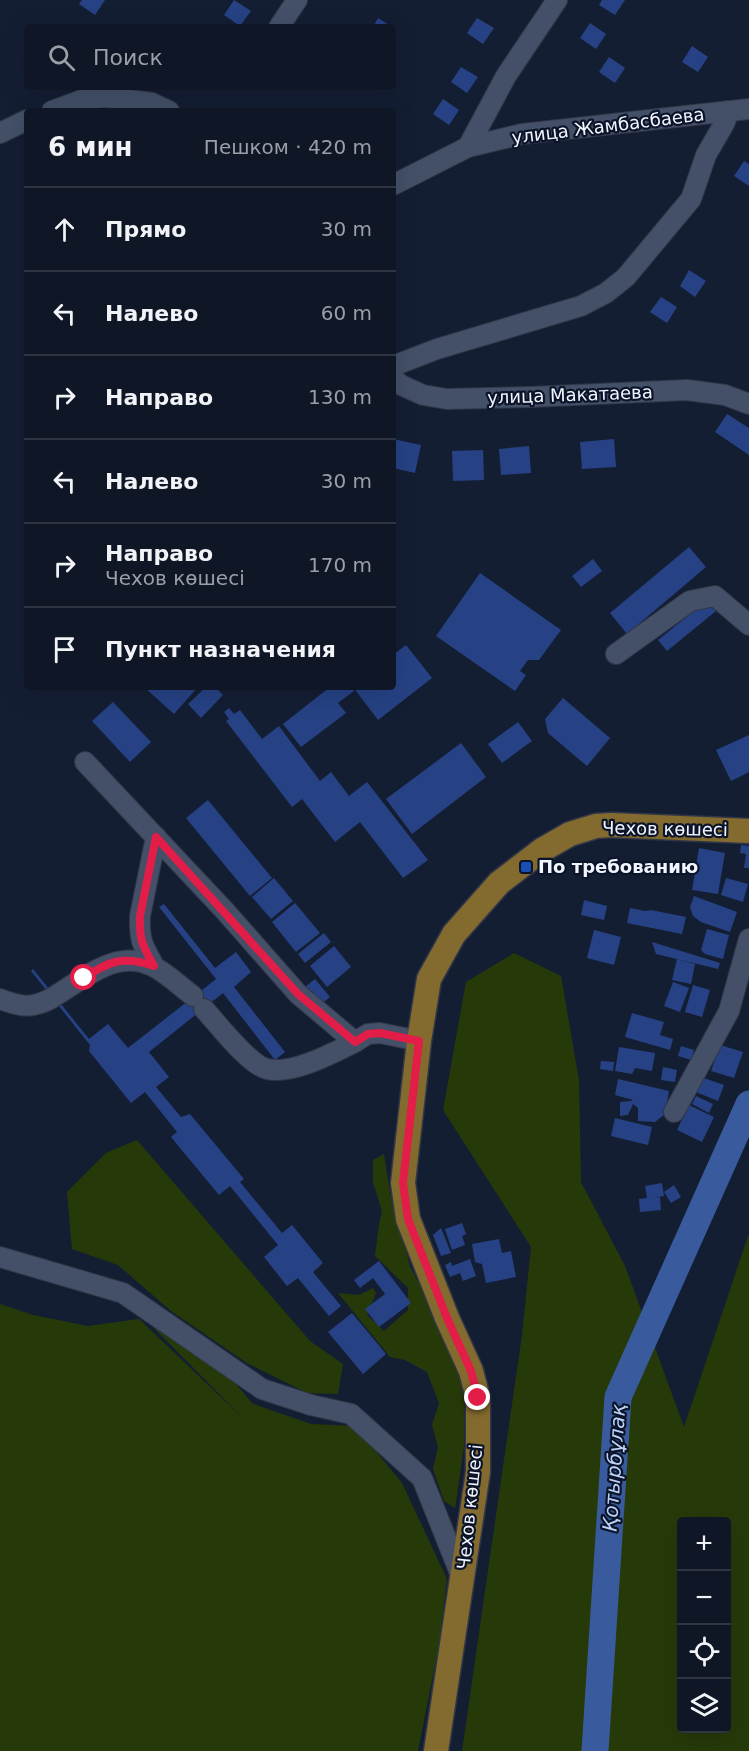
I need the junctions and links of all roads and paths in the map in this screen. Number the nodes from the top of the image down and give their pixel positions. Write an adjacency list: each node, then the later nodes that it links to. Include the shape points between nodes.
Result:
1 (297, 0): 3 (street)
2 (557, 0): 10 (street, via 506,76)
3 (281, 24)
4 (60, 108): 5 (street, via 105,97)
5 (163, 108)
6 (749, 109): 7 (street, улица Жамбасбаева)
7 (729, 111): 10 (street, улица Жамбасбаева, via 522,134); 12 (street, via 706,155 691,199 626,277 606,293 581,306)
8 (24, 121): 9 (street)
9 (0, 133)
10 (468, 147): 11 (street, улица Жамбасбаева)
11 (396, 183)
12 (396, 365)
13 (396, 381): 14 (street, улица Макатаева, via 423,395 447,399 687,390 725,395)
14 (749, 404)
15 (749, 625): 16 (street, via 715,596 690,600)
16 (616, 654)
17 (85, 762): 19 (street)
18 (749, 831): 23 (main road, Чехов көшесі, via 596,826 570,834 542,850 499,883 454,934 429,979)
19 (156, 837): 21 (street, via 140,916 140,937); 24 (street, via 298,994)
20 (749, 939): 25 (street, via 729,1011)
21 (154, 966): 22 (street, via 136,960 115,962 98,968 39,1005 25,1006); 24 (street, via 199,1002 257,1065 268,1069 301,1066)
22 (0, 999)
23 (419, 1041): 24 (street, via 380,1033 368,1034); 27 (main road, Чехов көшесі, via 403,1183 408,1219 471,1371 478,1398 478,1472)
24 (355, 1042)
25 (674, 1112)
26 (0, 1257): 27 (street, via 123,1293 262,1389 351,1414 422,1479)
27 (462, 1578): 28 (main road, Чехов көшесі)
28 (436, 1751)

